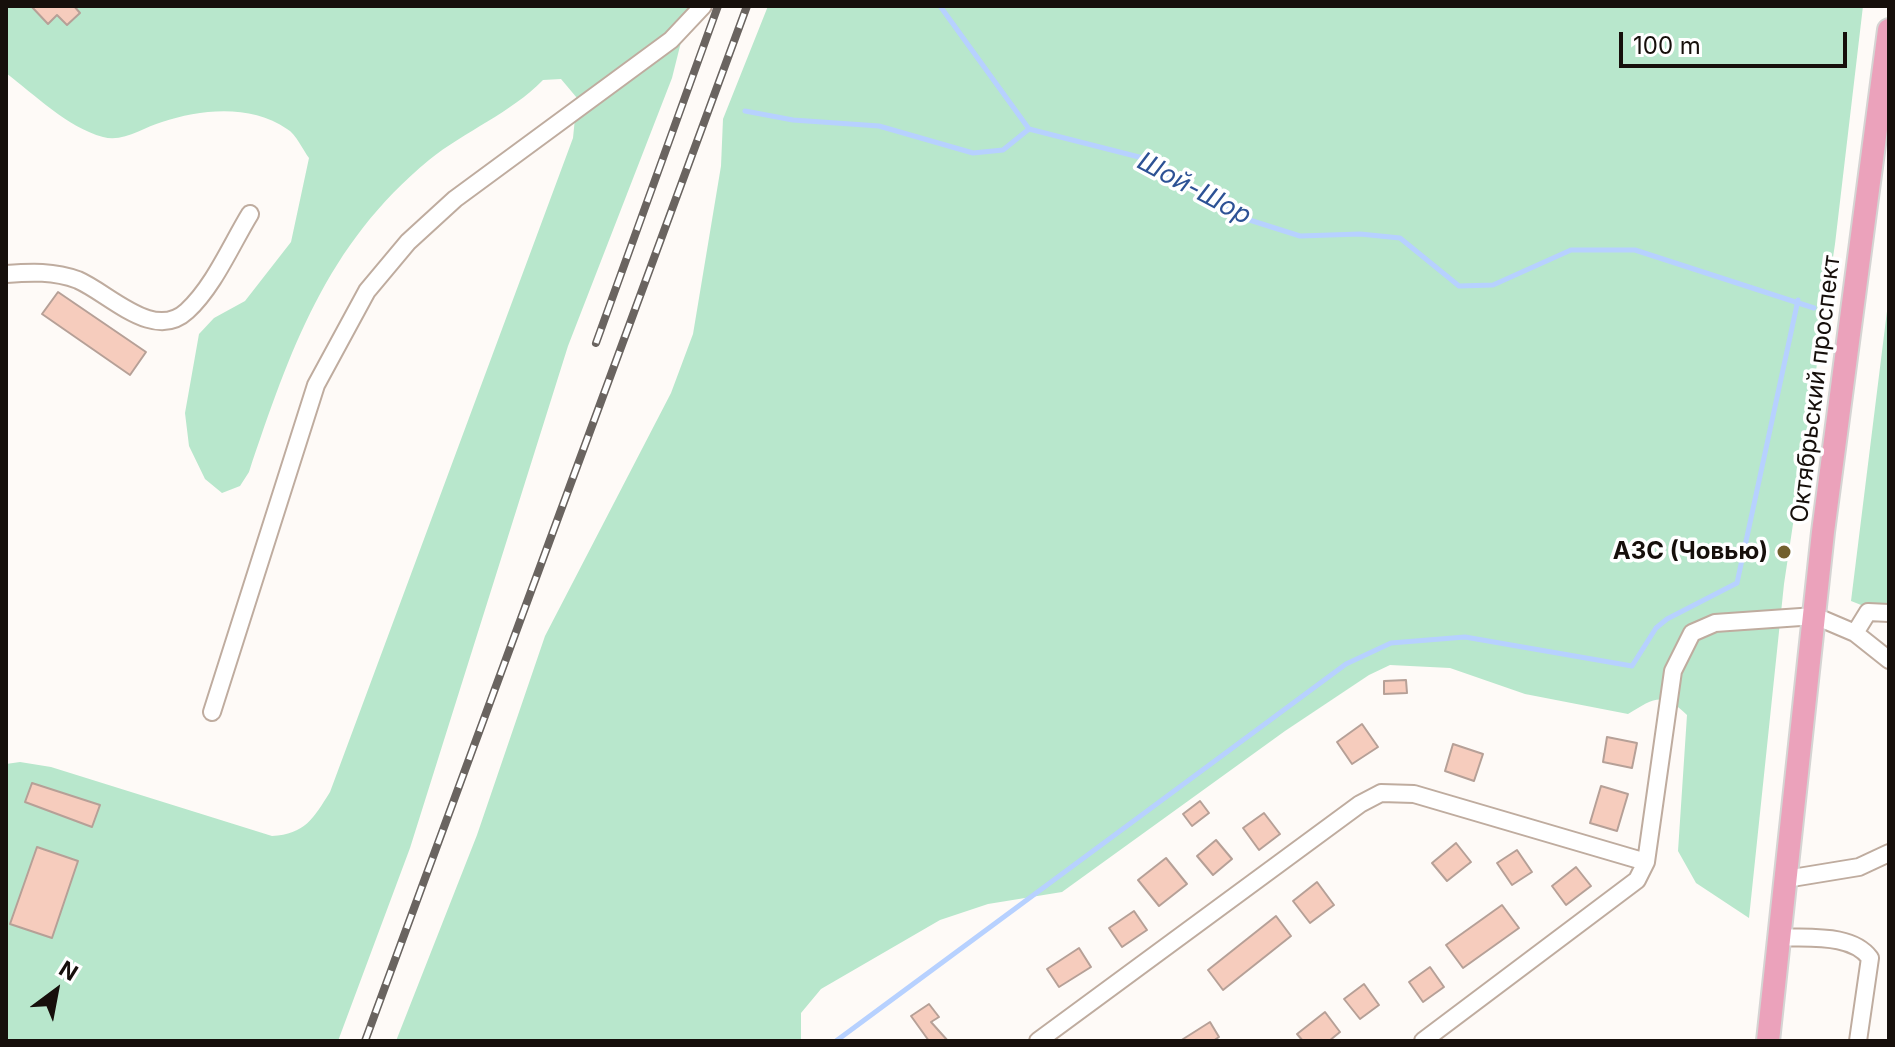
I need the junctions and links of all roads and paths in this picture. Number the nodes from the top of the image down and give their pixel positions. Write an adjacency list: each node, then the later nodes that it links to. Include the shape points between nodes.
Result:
1 (703, 6): 9 (street, via 671,40 455,199 408,242 367,291 316,385)
2 (1889, 30): 6 (main road, Октябрьский проспект)
3 (250, 214): 4 (street, via 198,298 169,322 154,321 56,273)
4 (6, 274)
5 (1889, 613): 7 (street, via 1868,612)
6 (1815, 616): 7 (street); 11 (street, via 1715,623 1692,633 1673,671); 12 (main road, Октябрьский проспект)
7 (1855, 633): 8 (street)
8 (1889, 660)
9 (212, 712)
10 (1889, 853): 12 (street, via 1859,867)
11 (1646, 862): 14 (street, via 1414,794 1381,793); 15 (street, via 1637,880)
12 (1786, 879): 13 (main road, Октябрьский проспект)
13 (1780, 937): 16 (main road, Октябрьский проспект); 17 (street, via 1849,942 1870,958)
14 (1038, 1041)
15 (1423, 1041)
16 (1768, 1041)
17 (1858, 1041)

